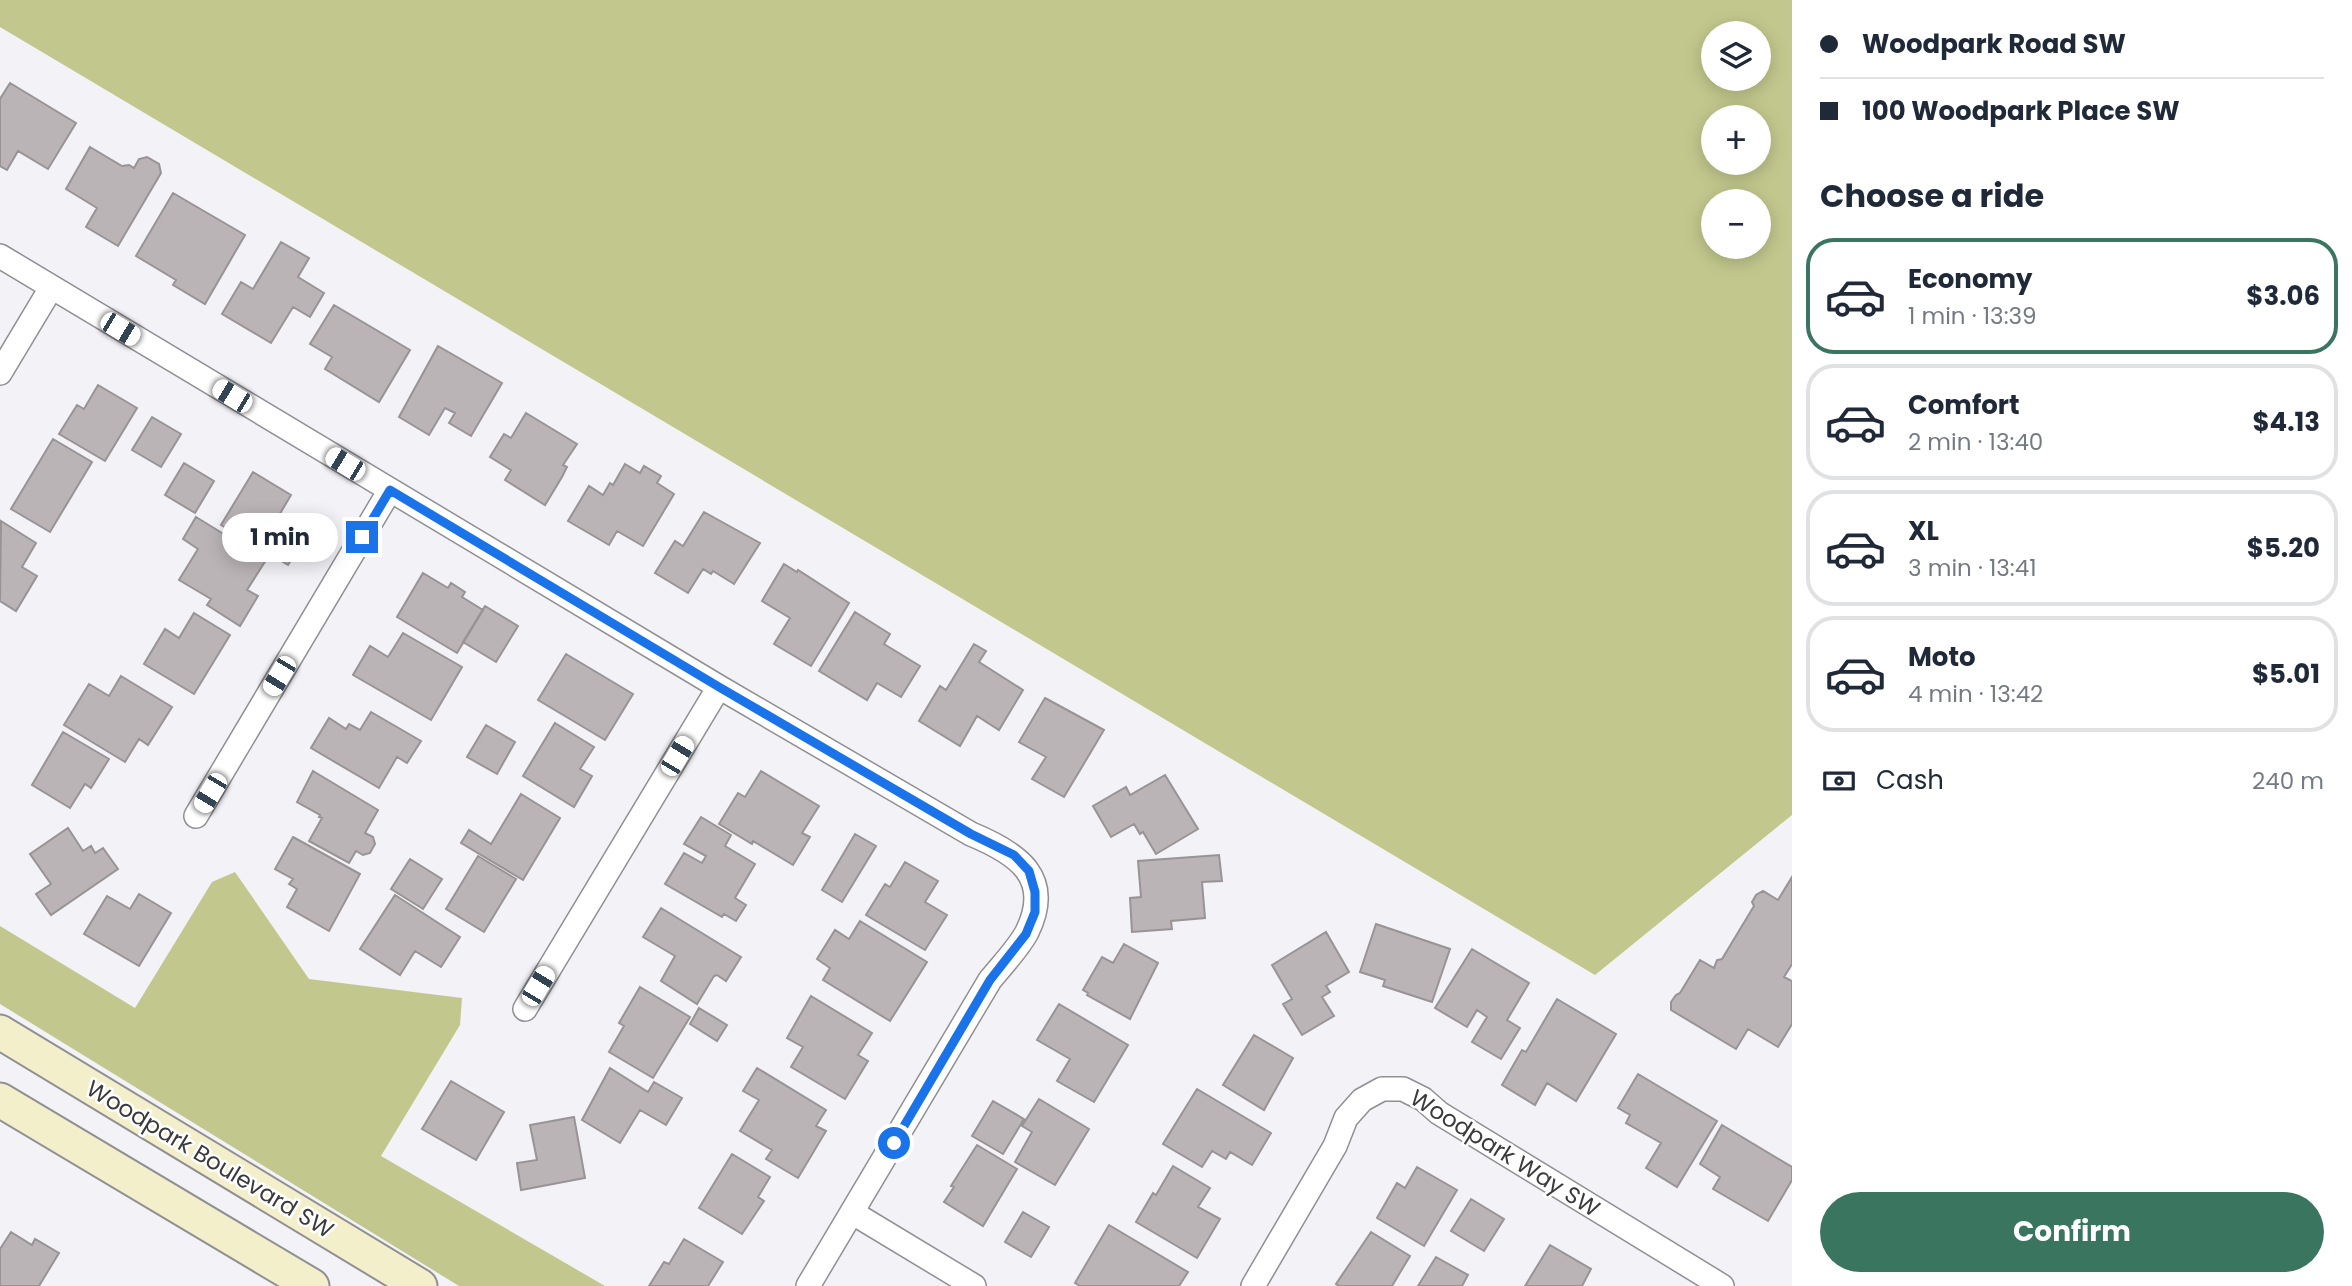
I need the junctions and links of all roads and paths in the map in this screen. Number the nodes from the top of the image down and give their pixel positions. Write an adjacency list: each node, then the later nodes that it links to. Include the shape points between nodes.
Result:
1 (0, 256): 2 (street)
2 (51, 288): 3 (street); 4 (street)
3 (0, 373)
4 (390, 490): 5 (street); 6 (street)
5 (719, 687): 7 (street); 10 (street, via 1014,855 1029,871 1035,892 1035,912 1026,934 990,980)
6 (196, 816)
7 (524, 1009)
8 (0, 1032): 13 (street, Woodpark Boulevard SW)
9 (0, 1100): 12 (street)
10 (853, 1213): 14 (street); 15 (street)
11 (1707, 1282): 16 (street, Woodpark Way SW, via 1423,1099 1403,1089 1382,1089 1362,1100 1346,1118 1335,1146)
12 (312, 1286)
13 (420, 1286)
14 (808, 1286)
15 (974, 1286)
16 (1253, 1286)

